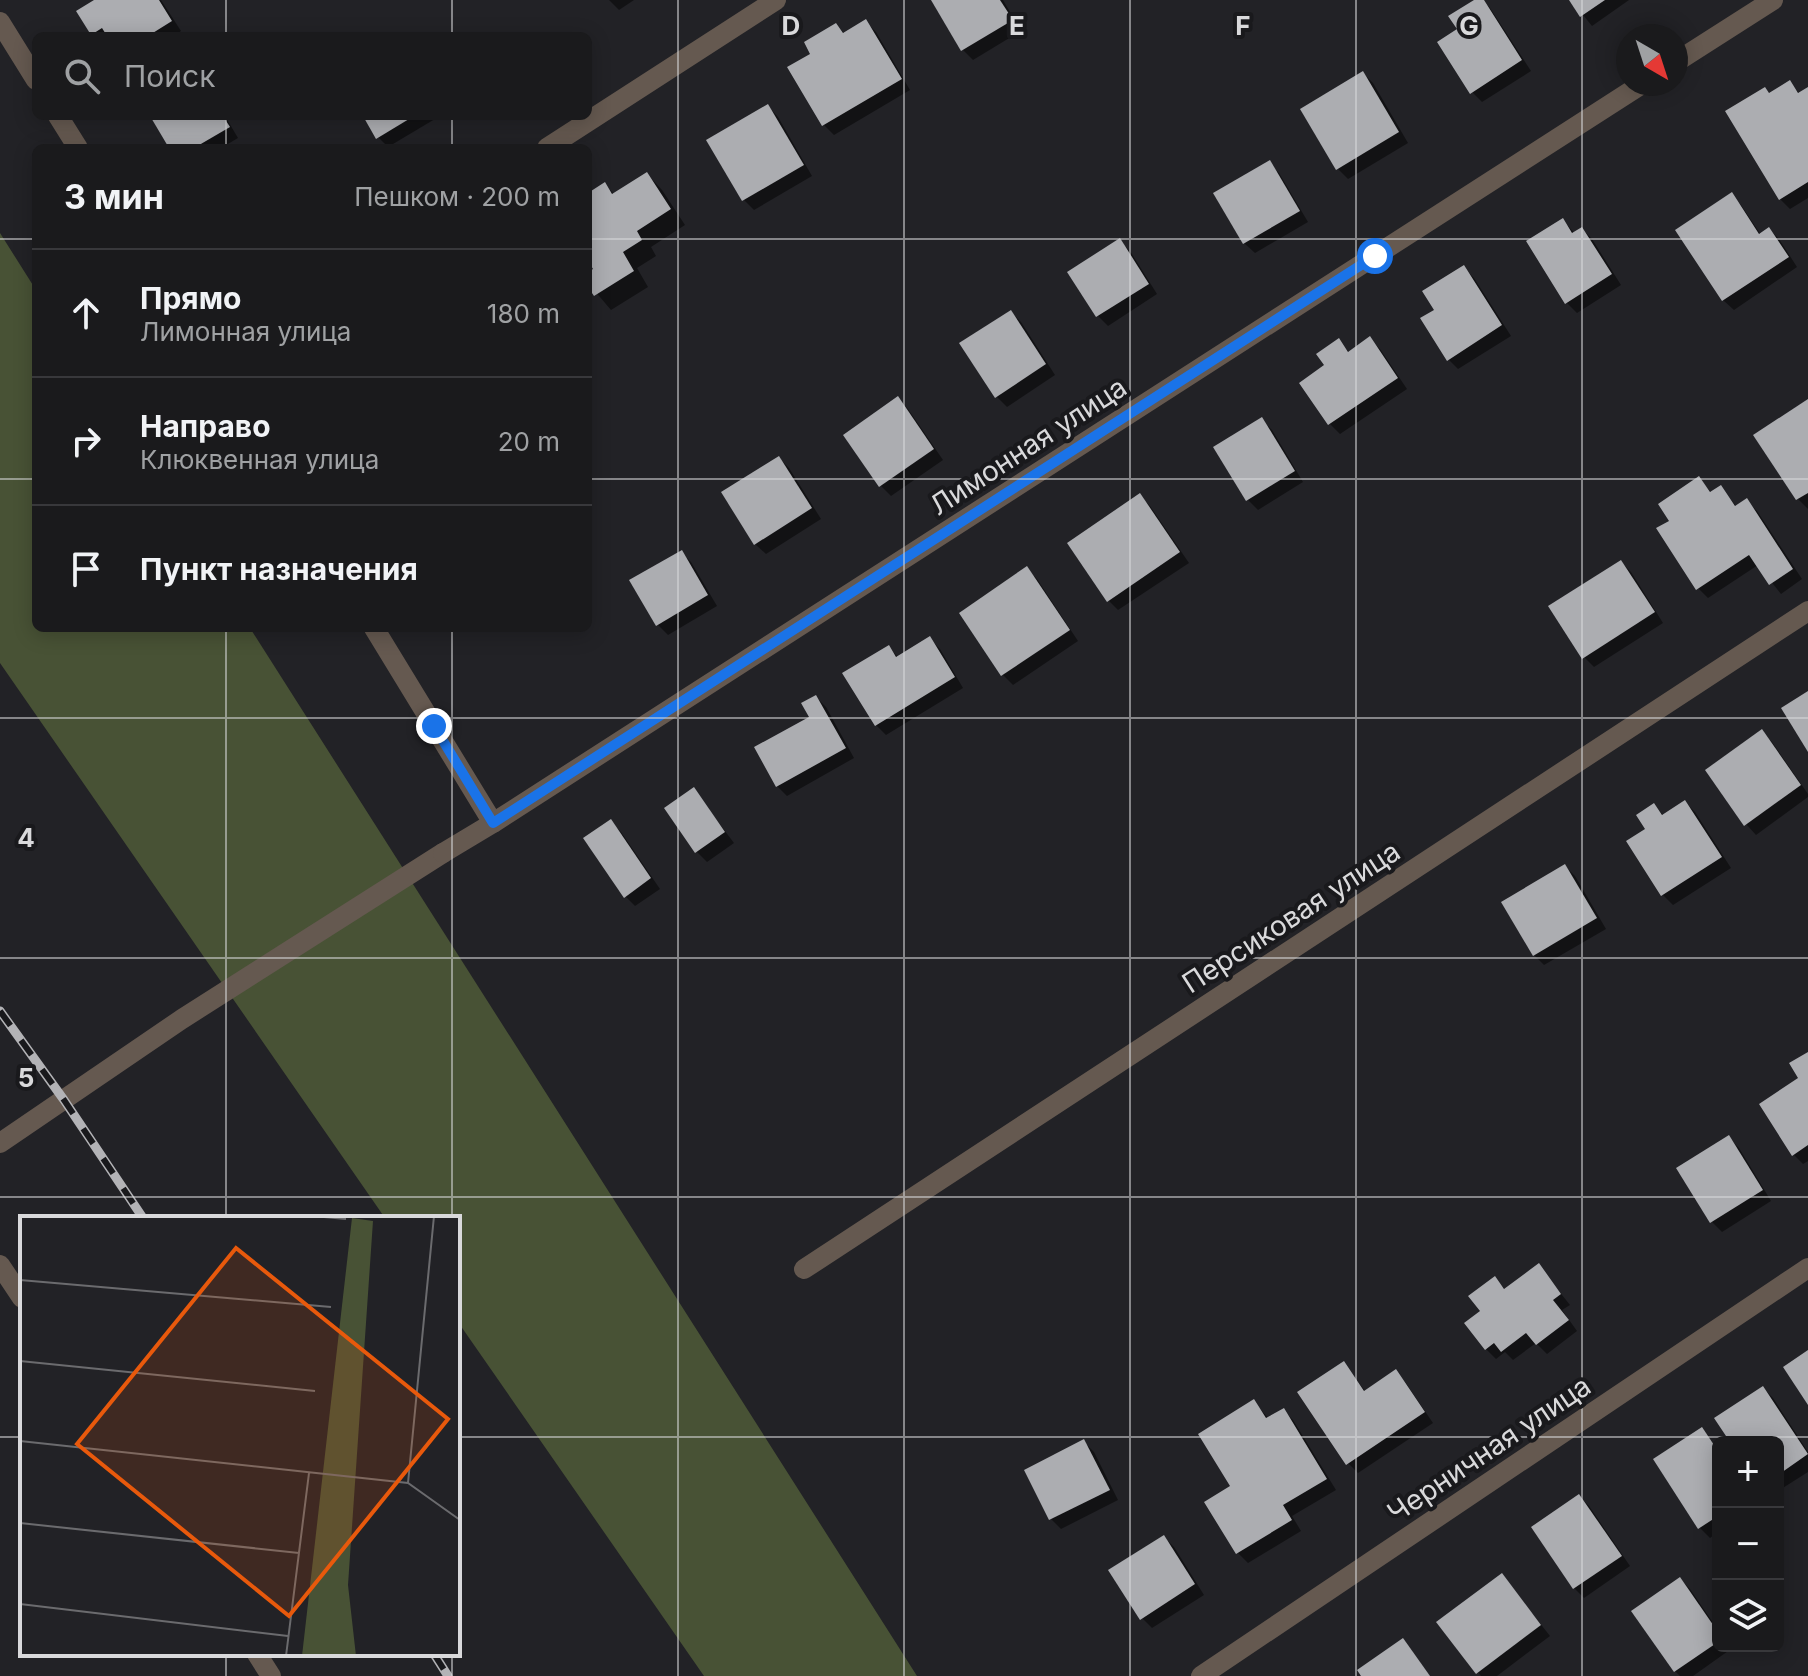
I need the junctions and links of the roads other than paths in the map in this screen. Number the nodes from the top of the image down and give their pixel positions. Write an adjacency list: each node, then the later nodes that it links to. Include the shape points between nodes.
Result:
1 (776, 0): 7 (street)
2 (1773, 0): 4 (street)
3 (0, 22): 5 (street)
4 (1688, 54)
5 (32, 74)
6 (1623, 96): 14 (street, Лимонная улица)
7 (592, 119)
8 (60, 120): 10 (street)
9 (590, 120): 11 (street)
10 (76, 144)
11 (553, 144)
12 (1808, 611): 18 (street, Персиковая улица)
13 (376, 632): 14 (street)
14 (493, 823): 15 (street, Лимонная улица, via 182,1019)
15 (0, 1143)
16 (0, 1265): 19 (street)
17 (1808, 1268): 22 (street, Черничная улица)
18 (804, 1269)
19 (20, 1295)
20 (258, 1656): 21 (street)
21 (271, 1676)
22 (1201, 1676)

